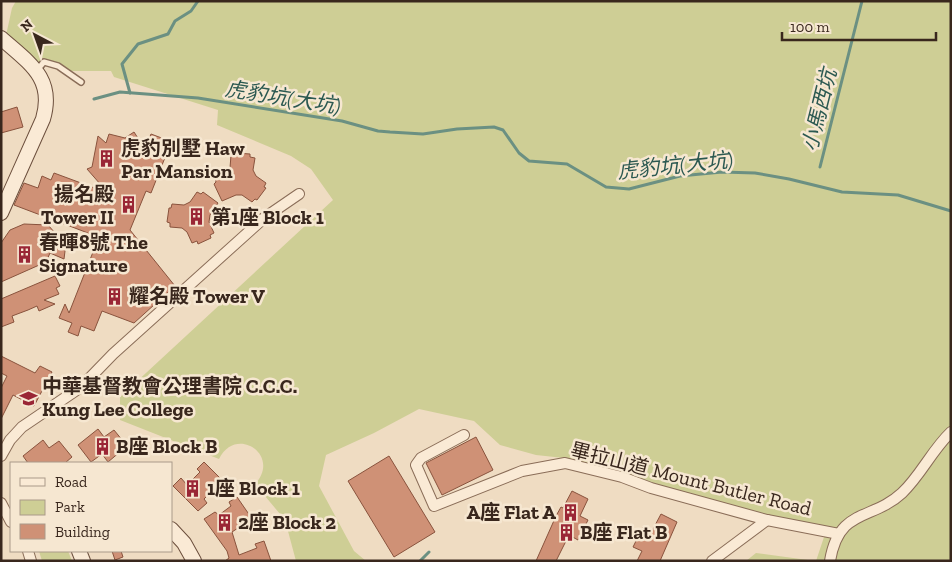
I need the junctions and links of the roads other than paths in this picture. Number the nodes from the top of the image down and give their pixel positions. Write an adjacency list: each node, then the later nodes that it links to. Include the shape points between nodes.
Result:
1 (1, 38): 2 (main road)
2 (36, 70): 3 (lane, via 44,62 58,66); 5 (main road, via 45,88 47,106)
3 (81, 82)
4 (299, 194): 8 (street, via 264,218 76,390 22,426)
5 (1, 213)
6 (951, 432): 13 (street, via 901,494 854,520)
7 (464, 435): 11 (street, 畢拉山道 Mount Butler Road, via 421,458 416,465 434,506 522,471 565,463)
8 (1, 456)
9 (1, 503): 10 (street)
10 (10, 520)
11 (767, 520): 13 (street, 畢拉山道 Mount Butler Road); 15 (street)
12 (172, 530): 14 (main road)
13 (839, 534): 16 (street, via 832,547)
14 (194, 561)
15 (712, 561)
16 (830, 561)

